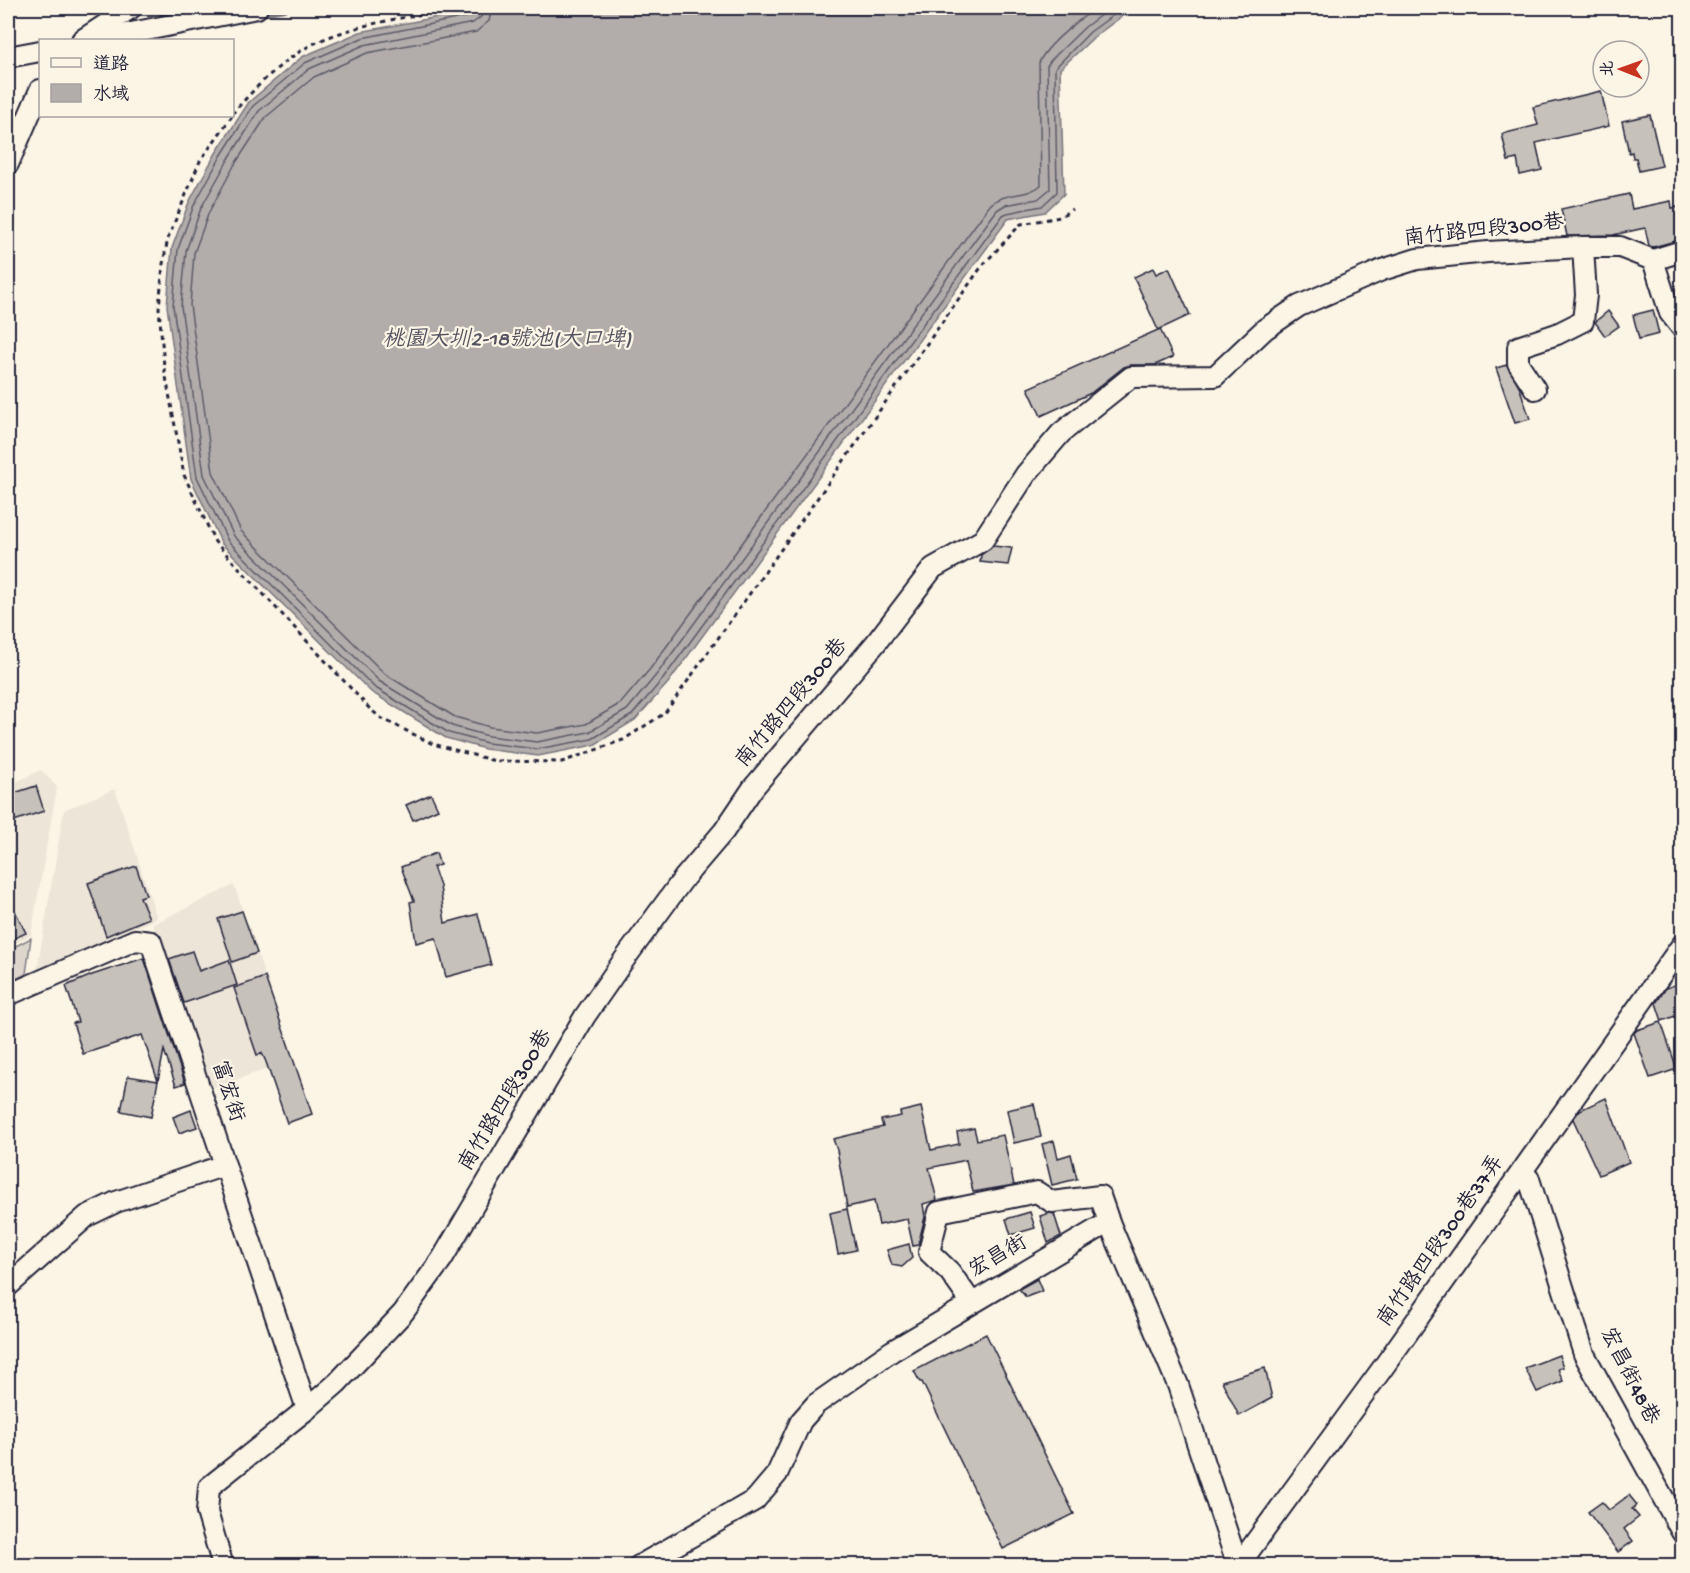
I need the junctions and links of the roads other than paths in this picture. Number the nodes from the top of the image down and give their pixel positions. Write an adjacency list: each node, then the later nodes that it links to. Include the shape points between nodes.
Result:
1 (131, 8): 3 (street)
2 (257, 8): 4 (street)
3 (84, 39)
4 (101, 39)
5 (39, 51): 6 (street)
6 (8, 57)
7 (39, 92): 8 (street)
8 (8, 164)
9 (1583, 247): 11 (street, 南竹路四段300巷, via 1620,247); 13 (street, via 1583,321 1518,347 1518,363); 21 (street, 南竹路四段300巷, via 1417,259 1382,270 1299,306 1265,329 1215,376 1131,377 1061,433 1026,474 983,540 933,568 875,644 753,788 585,1016 435,1268 402,1313 337,1383)
10 (1683, 251): 11 (street)
11 (1653, 260): 12 (street, via 1670,313)
12 (1683, 328)
13 (1535, 389)
14 (1683, 945): 17 (street, 南竹路四段300巷37弄)
15 (8, 995): 16 (street, 富宏街, via 135,940 151,942)
16 (225, 1165): 19 (street, via 116,1202 87,1216); 21 (street)
17 (1522, 1172): 22 (street, 宏昌街48巷, via 1529,1179 1584,1354); 23 (street, 南竹路四段300巷37弄)
18 (1109, 1222): 20 (street, 宏昌街); 20 (street, via 1100,1196 1052,1202 1037,1192 939,1212 929,1252 950,1272); 23 (street, via 1178,1385)
19 (8, 1286)
20 (971, 1302): 25 (street, 宏昌街, via 816,1404 801,1421 777,1474 755,1500)
21 (307, 1409): 24 (street, 南竹路四段300巷, via 209,1487 207,1512)
22 (1683, 1532)
23 (1238, 1565)
24 (223, 1566)
25 (639, 1566)

